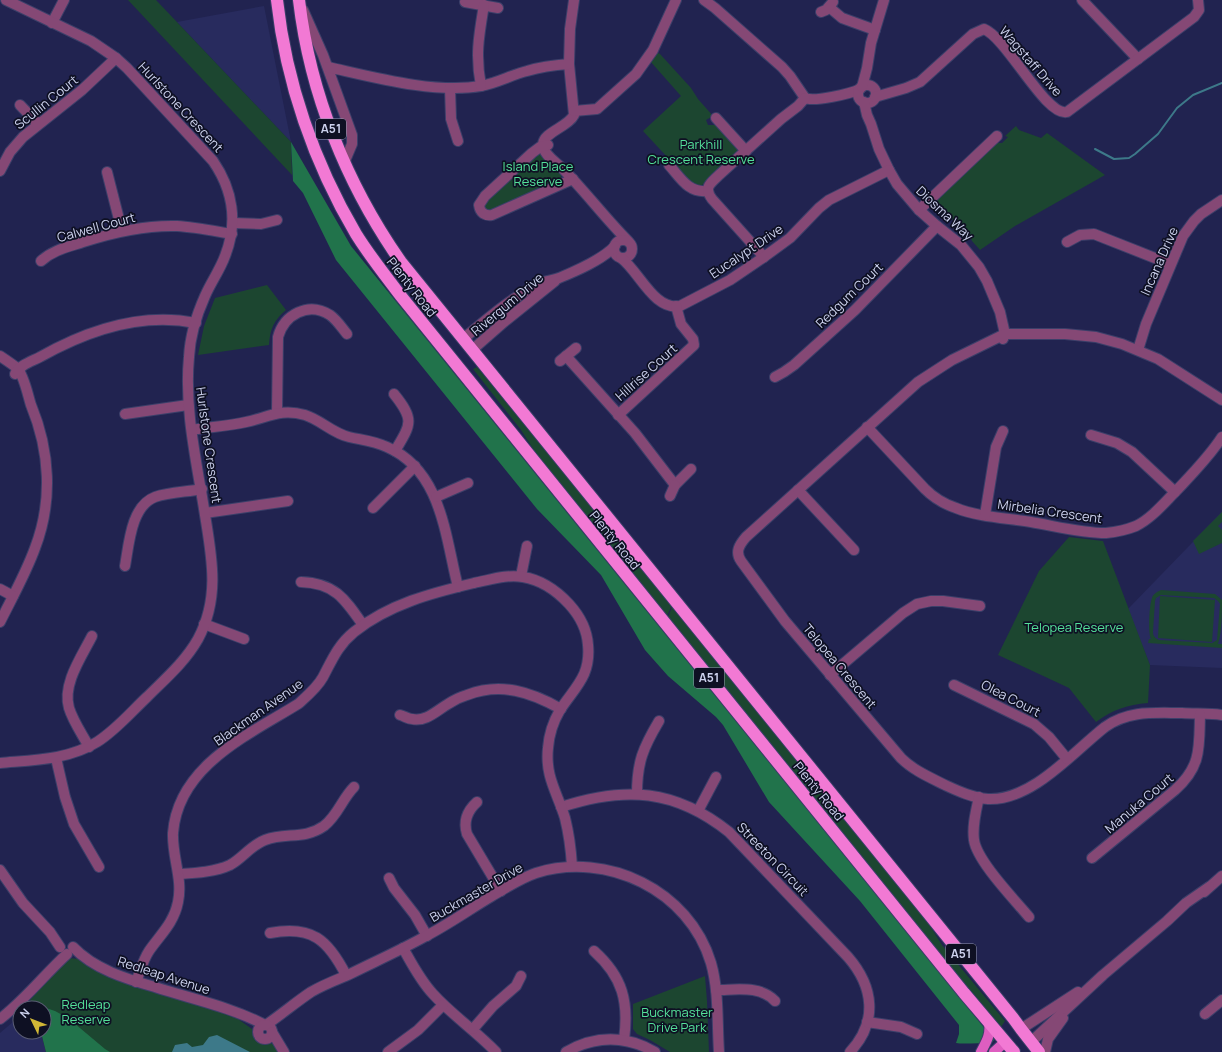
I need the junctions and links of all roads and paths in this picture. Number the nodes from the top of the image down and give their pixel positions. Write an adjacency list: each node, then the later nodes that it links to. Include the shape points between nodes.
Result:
1 (64, 0): 17 (street)
2 (277, 0): 71 (highway, Plenty Road / A51, via 285,51 295,90 310,137 331,186 370,256)
3 (574, 0): 21 (street)
4 (681, 0): 12 (street)
5 (704, 0): 13 (street)
6 (884, 0): 18 (street)
7 (1082, 0): 20 (street)
8 (1198, 0): 20 (street, Wagstaff Drive, via 1199,10 1194,17)
9 (5, 1): 17 (street, Hurlstone Crescent)
10 (466, 2): 14 (street)
11 (300, 3): 22 (street, Plenty Road); 37 (highway, Plenty Road / A51, via 306,44 318,92)
12 (675, 4): 30 (street, via 650,56 636,74 600,108)
13 (712, 4): 28 (street, via 782,67)
14 (484, 5): 16 (street); 25 (street, via 477,51)
15 (828, 7): 18 (street, via 842,18)
16 (498, 8)
17 (52, 23): 19 (street, Hurlstone Crescent, via 91,41)
18 (875, 30): 27 (street, via 867,68)
19 (116, 58): 32 (street, Scullin Court, via 82,90); 47 (street, Hurlstone Crescent, via 213,161 228,190)
20 (1138, 59): 27 (street, Wagstaff Drive, via 1072,109 1062,112 1038,90 991,34 981,29 920,82 890,92)
21 (569, 64): 25 (street, via 534,69); 30 (street, via 571,93)
22 (328, 67): 23 (street); 24 (street, Plenty Road)
23 (352, 73): 24 (street, via 342,77); 26 (street, via 422,86)
24 (335, 85): 37 (street, Plenty Road, via 353,139)
25 (481, 86): 26 (street)
26 (450, 88): 35 (street, via 451,119 461,139)
27 (867, 94): 28 (street, via 812,100); 40 (street, Diosma Way, via 867,115)
28 (805, 98): 36 (street)
29 (20, 105): 32 (street)
30 (578, 111): 34 (street, via 570,121 546,138 544,141)
31 (714, 118): 36 (street)
32 (38, 124): 39 (street, Scullin Court, via 16,144)
33 (998, 136): 45 (street)
34 (547, 146): 42 (street); 42 (street, via 532,153 482,199 479,205 482,213 488,216 500,213)
35 (452, 150)
36 (746, 151): 43 (street, via 712,182)
37 (344, 163): 67 (highway, Plenty Road / A51, via 391,248)
38 (669, 163): 43 (street, via 692,189)
39 (0, 170)
40 (889, 170): 45 (street, Diosma Way); 57 (street, Eucalypt Drive, via 829,200 790,238)
41 (107, 172): 50 (street)
42 (573, 179): 48 (street)
43 (707, 190): 57 (street, via 712,199)
44 (1222, 200): 60 (street, Incana Drive, via 1201,214 1188,229)
45 (919, 210): 49 (street, Diosma Way)
46 (278, 220): 47 (street, via 261,224)
47 (233, 223): 51 (street, Hurlstone Crescent)
48 (612, 223): 52 (street); 54 (street, via 617,232)
49 (937, 226): 66 (street, Diosma Way, via 961,245 987,281 1000,312); 75 (street, Redgum Court, via 855,310 794,365)
50 (122, 231): 51 (street, Calwell Court, via 178,226); 58 (street, Calwell Court, via 50,253)
51 (232, 234): 64 (street, Hurlstone Crescent)
52 (628, 241): 54 (street, via 623,240); 55 (street)
53 (1067, 242): 60 (street, via 1080,235 1094,234)
54 (616, 245): 56 (street, via 615,252); 59 (street, Rivergum Drive)
55 (632, 253): 56 (street, via 628,257); 61 (street)
56 (619, 257): 59 (street, Rivergum Drive); 61 (street)
57 (764, 257): 63 (street, Eucalypt Drive, via 730,280)
58 (41, 260)
59 (597, 260): 62 (street, Rivergum Drive)
60 (1170, 264): 69 (street, Incana Drive)
61 (638, 275): 63 (street, via 660,301)
62 (558, 278): 67 (street, Rivergum Drive, via 543,282 516,297); 70 (street, Rivergum Drive)
63 (676, 306): 81 (street, Hillrise Court, via 681,324 693,339 694,345)
64 (196, 323): 74 (street, via 163,320 117,326 75,339); 78 (street, Hurlstone Crescent, via 189,353)
65 (347, 334): 79 (street, via 333,318 317,310 295,313 286,321 278,337)
66 (1003, 336): 69 (street, Telopea Crescent, via 1016,339 1036,334 1088,336); 82 (street, Telopea Crescent, via 991,347 973,350 952,360 918,382)
67 (463, 339): 70 (highway, Plenty Road / A51); 71 (highway)
68 (576, 348): 81 (street, Hillrise Court, via 563,359)
69 (1136, 349): 77 (street, Telopea Crescent, via 1168,365)
70 (472, 350): 73 (highway); 161 (highway, Plenty Road / A51)
71 (447, 353): 73 (highway, Plenty Road / A51)
72 (0, 356): 74 (street, via 4,365)
73 (456, 364): 159 (highway, Plenty Road / A51)
74 (17, 372): 108 (street, via 22,391 30,402 41,431 47,463 47,494 39,536)
75 (774, 377)
76 (394, 394): 87 (street, via 404,406 409,420)
77 (1222, 400)
78 (188, 404): 80 (street); 83 (street, Hurlstone Crescent)
79 (277, 413): 83 (street); 87 (street, via 305,415 342,435 377,443)
80 (125, 414)
81 (618, 414): 91 (street, Hillrise Court)
82 (867, 427): 93 (street, Telopea Crescent); 100 (street, Mirbelia Crescent, via 930,494 956,508)
83 (192, 430): 92 (street, Hurlstone Crescent)
84 (1003, 431): 100 (street, via 996,447)
85 (1090, 436): 94 (street, via 1117,443 1132,452)
86 (1222, 437): 94 (street, Mirbelia Crescent, via 1208,457)
87 (395, 451): 88 (street)
88 (414, 466): 96 (street); 98 (street)
89 (691, 469): 91 (street)
90 (468, 483): 96 (street)
91 (675, 485): 95 (street)
92 (202, 489): 99 (street, Hurlstone Crescent); 103 (street, via 154,497 144,504 135,520)
93 (798, 490): 102 (street); 115 (street, Telopea Crescent, via 742,541 738,547 738,554 780,616)
94 (1175, 492): 100 (street, Mirbelia Crescent, via 1143,522 1114,532 1093,532)
95 (670, 496)
96 (436, 497): 106 (street)
97 (288, 501): 99 (street)
98 (373, 508)
99 (205, 513): 111 (street, Hurlstone Crescent, via 213,580 211,602)
100 (985, 515)
101 (526, 546): 104 (street)
102 (854, 551)
103 (125, 566)
104 (521, 576): 106 (street, Blackman Avenue); 117 (street, Blackman Avenue, via 544,583 558,593 574,610 587,635 588,655 584,673 576,690)
105 (301, 582): 112 (street, via 318,583 333,589 353,609)
106 (458, 587): 112 (street, Blackman Avenue, via 407,602)
107 (0, 589): 108 (street)
108 (13, 596): 110 (street)
109 (980, 606): 115 (street, via 943,601 917,604)
110 (0, 622)
111 (204, 624): 114 (street); 122 (street, Hurlstone Crescent, via 192,648 178,667 112,730)
112 (363, 625): 137 (street, Blackman Avenue, via 342,644 318,684 305,698 229,746 199,774 185,794 175,820 173,850)
113 (92, 636): 122 (street, via 69,682 67,694 71,712)
114 (244, 639)
115 (830, 675): 129 (street, Telopea Crescent, via 909,765 953,789)
116 (954, 685): 124 (street, Olea Court, via 1034,724)
117 (561, 709): 119 (street, via 531,694 501,689 468,694 422,719); 131 (street, Blackman Avenue, via 549,737 547,760 551,783)
118 (1200, 714): 120 (street, Telopea Crescent); 124 (street, Telopea Crescent, via 1128,715 1109,724); 133 (street, Manuka Court, via 1197,758 1186,780)
119 (400, 715)
120 (1222, 715)
121 (659, 721): 128 (street, via 640,759)
122 (88, 747): 123 (street, Hurlstone Crescent)
123 (56, 758): 125 (street, Hurlstone Crescent); 135 (street, via 74,824)
124 (1067, 759): 129 (street, Telopea Crescent, via 1036,784 1018,793 996,798)
125 (0, 762)
126 (716, 777): 132 (street)
127 (354, 787): 137 (street, via 331,820 316,831 266,840 252,846 238,860 223,867)
128 (637, 794): 131 (street, Streeton Circuit, via 596,797); 132 (street, Streeton Circuit, via 669,799)
129 (979, 797): 141 (street, via 973,833 977,851)
130 (477, 802): 140 (street, via 466,816 466,834)
131 (561, 807): 134 (street, Blackman Avenue, via 569,836)
132 (698, 811): 158 (street, Streeton Circuit, via 738,840 855,965 863,976 868,994)
133 (1092, 858)
134 (572, 866): 140 (street, Buckmaster Drive, via 536,873); 151 (street, Buckmaster Drive, via 602,868 628,875 652,887 669,900 686,917 700,938 711,962)
135 (99, 867)
136 (0, 870): 145 (street, Redleap Avenue, via 23,903)
137 (179, 874): 150 (street, Blackman Avenue, via 179,894 174,915 148,953)
138 (1222, 876): 148 (street)
139 (389, 878): 143 (street)
140 (501, 891): 143 (street, Buckmaster Drive)
141 (1029, 917)
142 (270, 933): 147 (street, via 290,930 314,936 334,953)
143 (427, 936): 144 (street, Buckmaster Drive)
144 (403, 948): 147 (street, Buckmaster Drive); 154 (street, via 418,976)
145 (66, 949): 150 (street, Redleap Avenue); 157 (street, via 29,994)
146 (594, 950): 164 (street, via 609,965 620,983 625,1002)
147 (346, 975): 162 (street, Buckmaster Drive, via 312,992 284,1012)
148 (1103, 975): 155 (street); 161 (street)
149 (520, 976): 160 (street, via 516,986 493,1006)
150 (136, 982): 162 (street, Redleap Avenue, via 236,1012)
151 (716, 990): 152 (street, via 756,990); 172 (street, Buckmaster Drive)
152 (775, 1000)
153 (1222, 1000): 156 (street)
154 (443, 1005): 160 (street); 168 (street, via 418,1030)
155 (1070, 1006): 166 (street); 179 (street, via 1048,1038)
156 (1205, 1014)
157 (0, 1020)
158 (867, 1022): 163 (street, via 900,1027); 173 (street, Streeton Circuit, via 861,1038)
159 (989, 1023): 165 (highway, Plenty Road / A51); 174 (main road, via 989,1036)
160 (473, 1029): 169 (street)
161 (1021, 1029): 165 (highway); 166 (highway, Plenty Road / A51)
162 (267, 1030): 167 (street, Redleap Avenue)
163 (917, 1034)
164 (624, 1040): 170 (street, via 595,1040); 171 (street)
165 (1006, 1042): 175 (main road); 176 (highway, Plenty Road / A51)
166 (1031, 1042): 177 (highway); 178 (highway, Plenty Road / A51)
167 (283, 1051)
168 (388, 1052)
169 (496, 1052)
170 (566, 1052)
171 (655, 1052)
172 (719, 1052)
173 (850, 1052)
174 (981, 1052)
175 (994, 1052)
176 (1014, 1052)
177 (1021, 1052)
178 (1039, 1052)
179 (1045, 1052)

